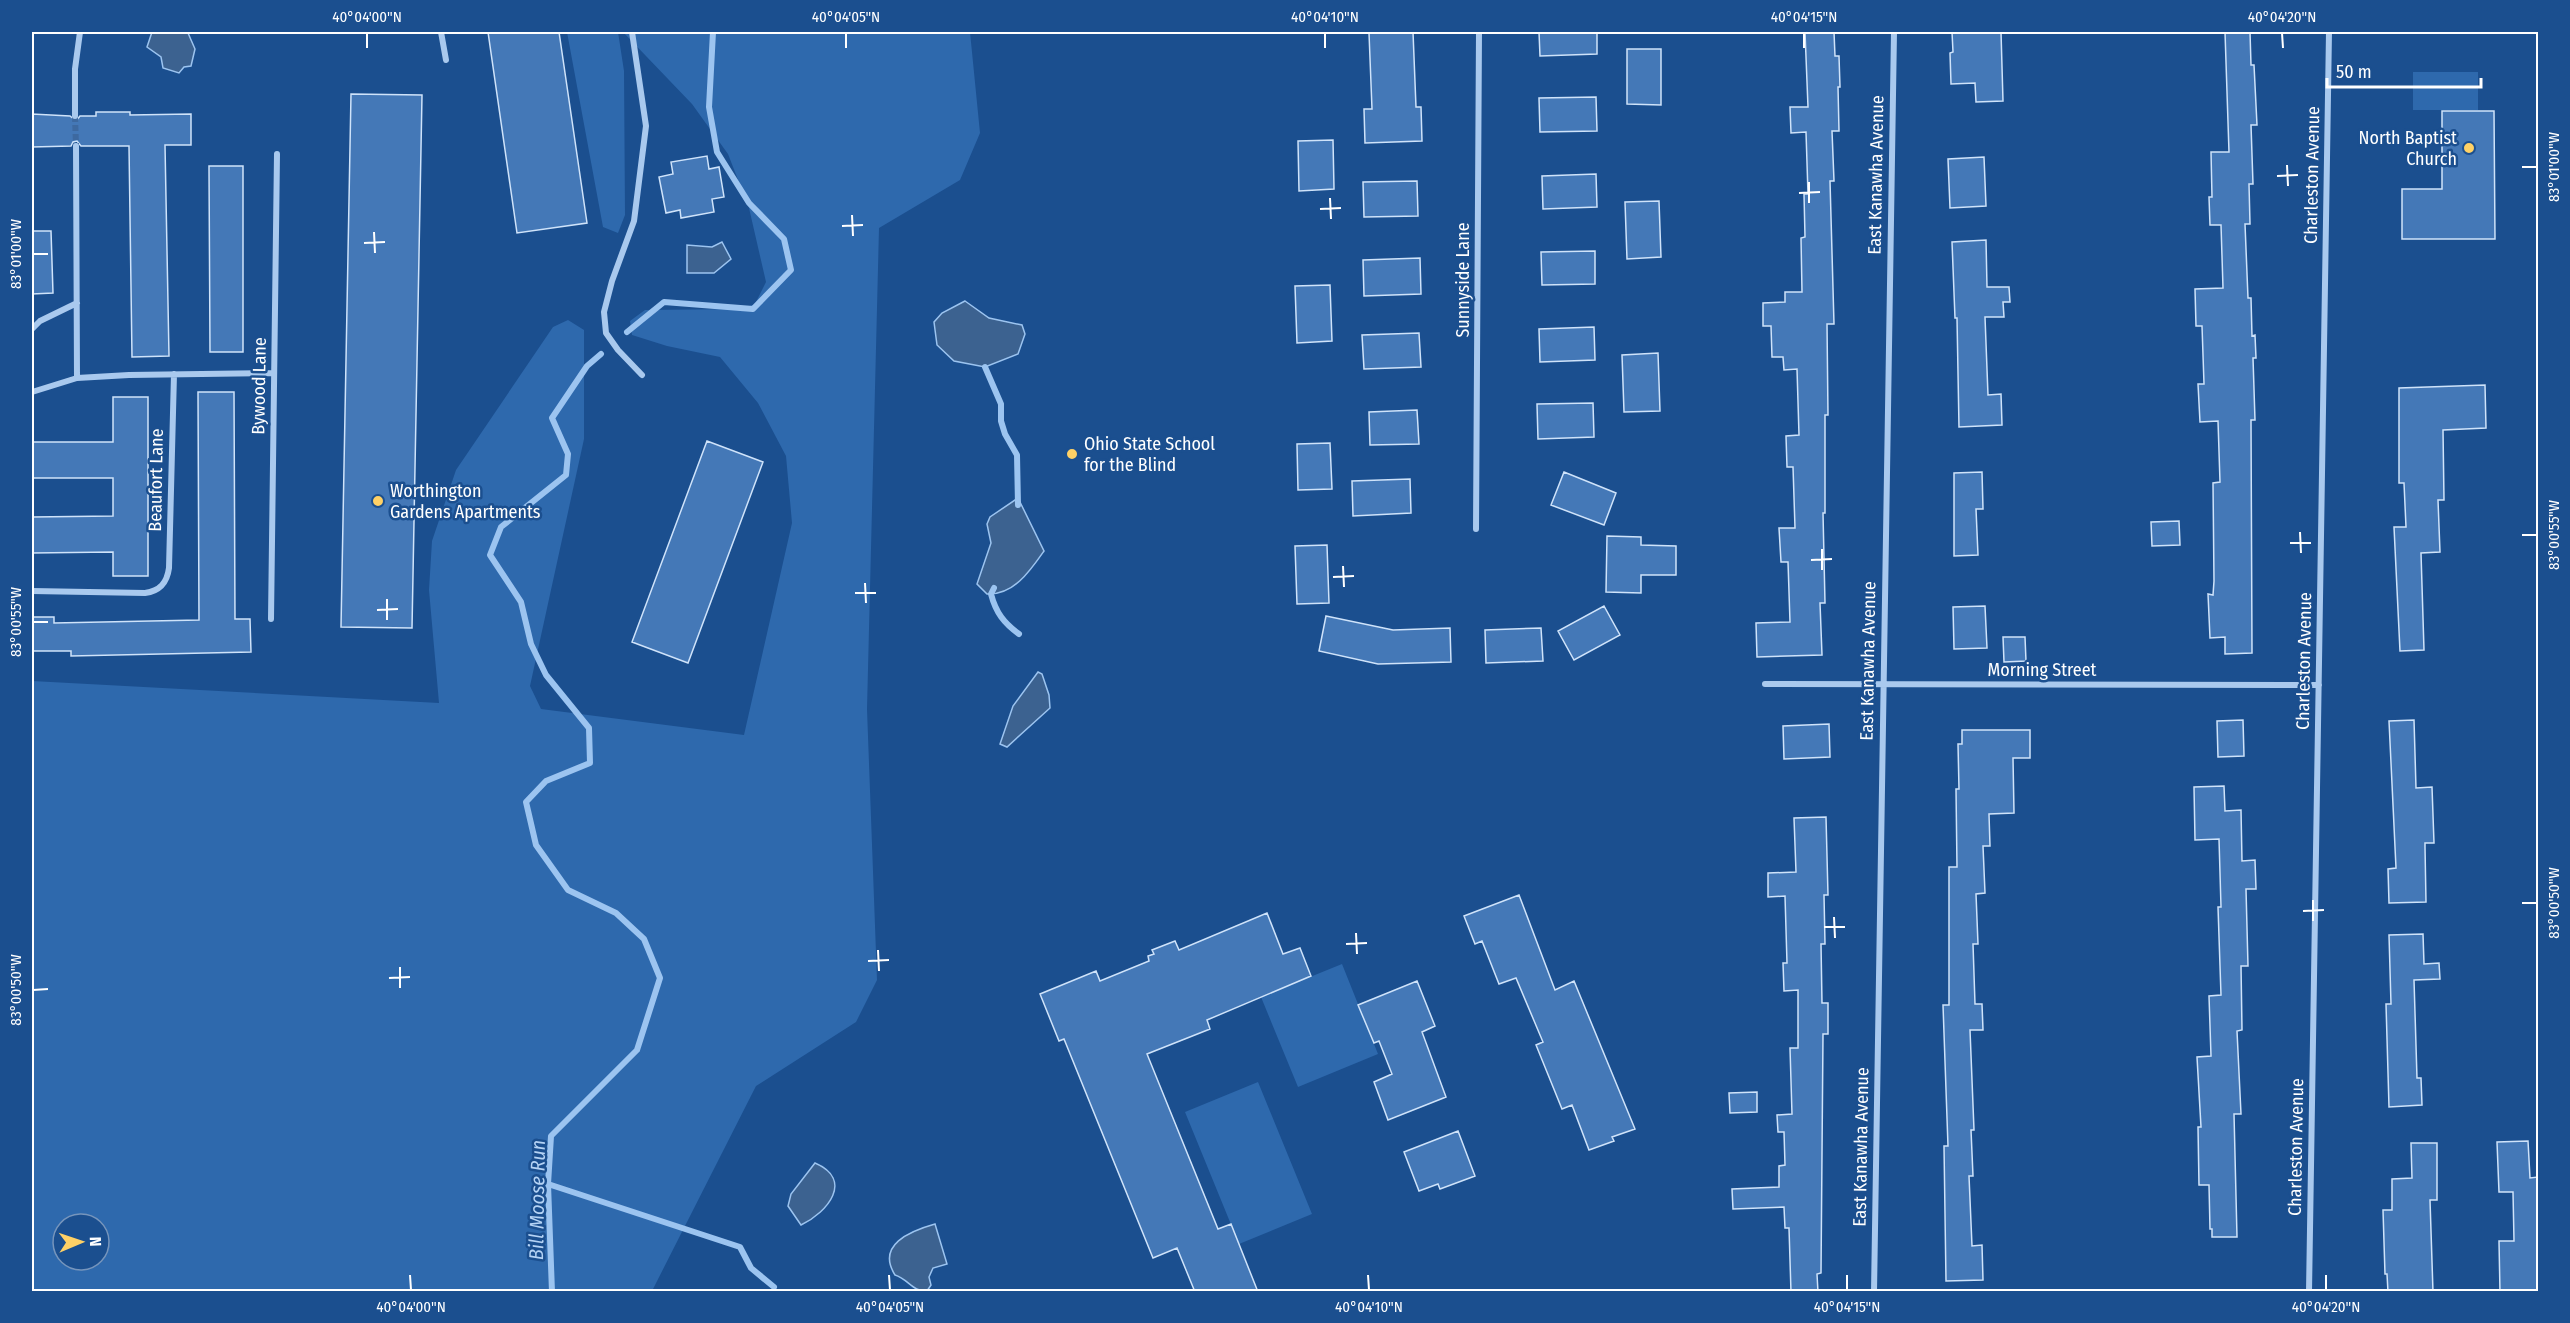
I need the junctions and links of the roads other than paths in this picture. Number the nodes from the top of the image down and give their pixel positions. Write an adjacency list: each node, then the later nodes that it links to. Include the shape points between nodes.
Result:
1 (80, 32): 8 (street)
2 (441, 32): 7 (street)
3 (632, 32): 15 (street, via 646,126 634,221 604,312 606,333)
4 (1479, 32): 18 (street, Sunnyside Lane)
5 (1894, 32): 22 (street, East Kanawha Avenue)
6 (2329, 32): 23 (street, Charleston Avenue)
7 (446, 60)
8 (75, 116)
9 (76, 146): 11 (street)
10 (277, 154): 13 (street, Bywood Lane)
11 (77, 303): 12 (street); 16 (street)
12 (32, 329)
13 (274, 373): 14 (street); 20 (street, Bywood Lane)
14 (174, 374): 16 (street); 19 (street, Beaufort Lane, via 169,568 163,585 145,593)
15 (642, 375)
16 (77, 378): 17 (street)
17 (32, 392)
18 (1476, 529)
19 (32, 591)
20 (271, 619)
21 (1765, 684): 22 (street, Morning Street)
22 (1883, 685): 23 (street, Morning Street); 24 (street, East Kanawha Avenue)
23 (2319, 685): 25 (street, Charleston Avenue)
24 (1874, 1292)
25 (2309, 1292)

